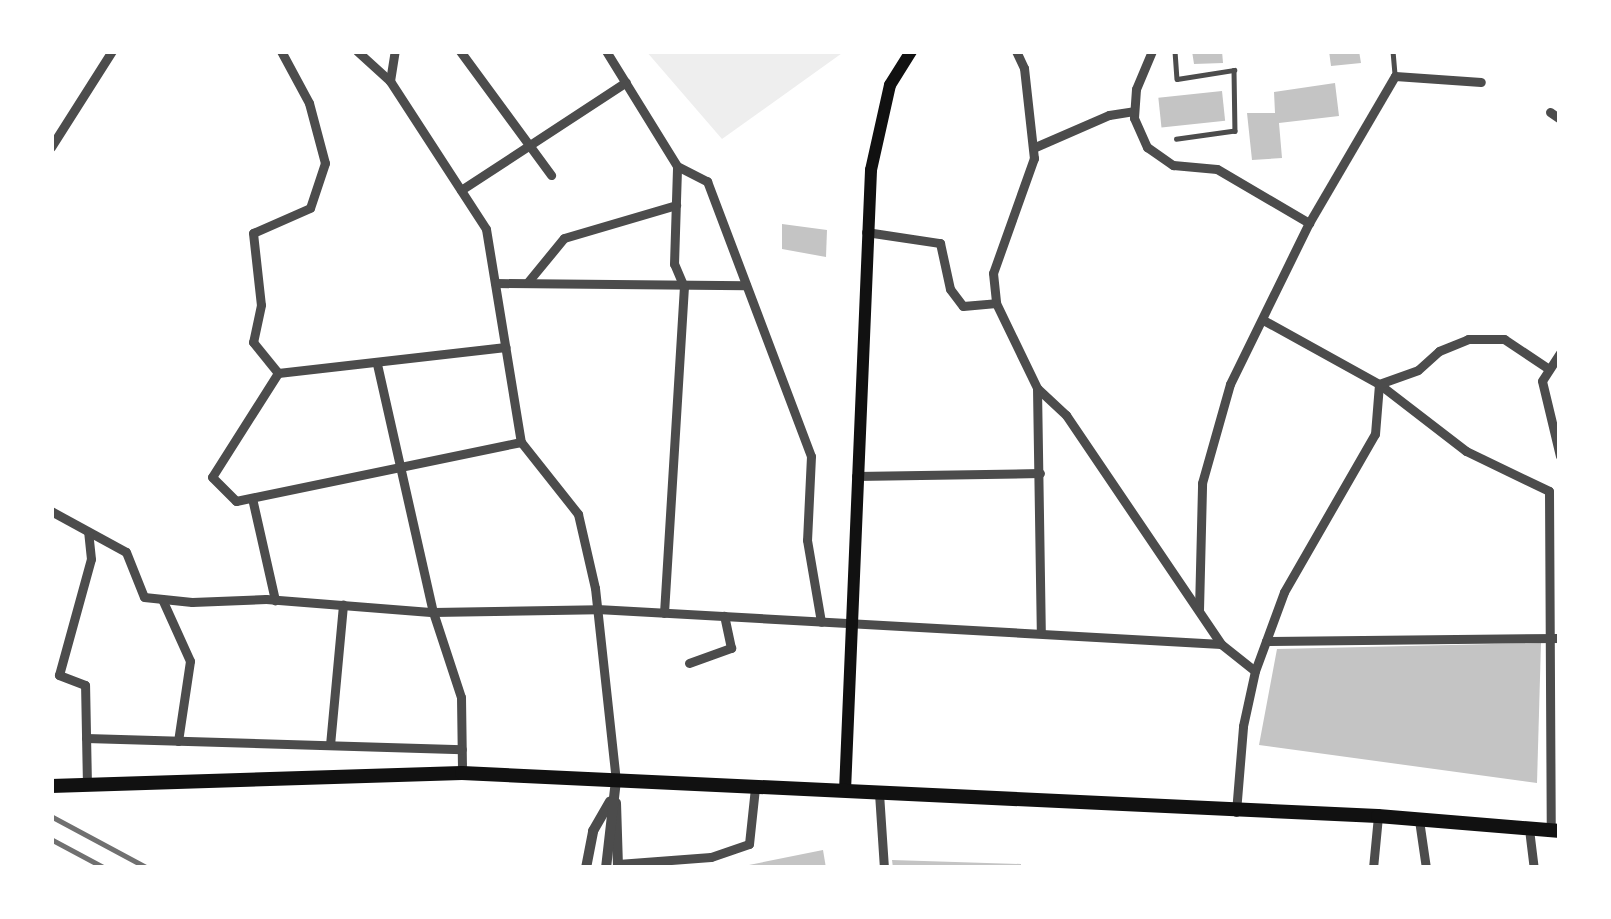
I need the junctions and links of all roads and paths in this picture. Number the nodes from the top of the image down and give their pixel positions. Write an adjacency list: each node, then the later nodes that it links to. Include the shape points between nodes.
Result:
1 (112, 51): 19 (street)
2 (281, 51): 37 (street, via 309,104 325,164 310,208 253,233 261,304 253,342)
3 (356, 51): 13 (street)
4 (395, 51): 13 (street)
5 (460, 51): 18 (street)
6 (606, 51): 14 (street)
7 (911, 51): 26 (main road, via 890,85)
8 (1016, 51): 20 (street)
9 (1152, 51): 16 (street)
10 (1175, 51): 17 (lane, via 1177,79 1234,70 1234,131)
11 (1393, 51): 12 (lane)
12 (1395, 76): 15 (street); 25 (street)
13 (390, 81): 23 (street)
14 (626, 82): 18 (street); 21 (street)
15 (1481, 82)
16 (1135, 111): 20 (street); 25 (street, via 1160,160 1217,169)
17 (1177, 139)
18 (530, 145): 22 (street); 23 (street)
19 (51, 147)
20 (1034, 148): 31 (street, via 993,273)
21 (677, 166): 24 (street); 29 (street, via 707,181)
22 (551, 175)
23 (461, 190): 27 (street, via 486,229)
24 (676, 205): 28 (street, via 563,238); 30 (street, via 674,264)
25 (1309, 223): 32 (street)
26 (866, 232): 31 (street, via 940,243 950,289 963,306); 44 (main road)
27 (495, 283): 28 (street); 33 (street)
28 (527, 283): 30 (street)
29 (746, 285): 30 (street); 57 (street, via 811,456 807,541)
30 (684, 287): 55 (street)
31 (996, 304): 39 (street)
32 (1265, 321): 38 (street); 53 (street, via 1231,384 1202,483)
33 (506, 347): 35 (street); 40 (street)
34 (1560, 353): 36 (street)
35 (377, 364): 37 (street); 42 (street)
36 (1550, 370): 38 (street, via 1504,340 1468,339); 41 (street, via 1542,381)
37 (278, 373): 46 (street, via 212,478 236,501)
38 (1379, 385): 45 (street, via 1466,451); 62 (street, via 1375,434 1284,592)
39 (1037, 388): 43 (street); 53 (street, via 1066,415)
40 (521, 442): 42 (street); 52 (street, via 578,514)
41 (1560, 457)
42 (400, 467): 46 (street); 54 (street)
43 (1040, 473): 44 (street); 59 (street)
44 (856, 476): 58 (main road)
45 (1554, 490): 60 (street)
46 (252, 498): 50 (street)
47 (51, 512): 48 (street)
48 (88, 532): 49 (street, via 126,552 144,597); 66 (street, via 91,560 59,675 85,685)
49 (162, 599): 50 (street); 67 (street, via 190,661)
50 (275, 600): 51 (street)
51 (343, 605): 54 (street); 68 (street)
52 (597, 609): 54 (street); 55 (street); 73 (street)
53 (1199, 611): 63 (street)
54 (433, 612): 69 (street, via 461,697)
55 (664, 613): 56 (street)
56 (724, 616): 57 (street); 64 (street, via 731,648)
57 (821, 622): 58 (street)
58 (851, 622): 59 (street); 75 (main road)
59 (1041, 633): 63 (street)
60 (1546, 638): 61 (street); 62 (street); 81 (street)
61 (1560, 638)
62 (1266, 641): 65 (street)
63 (1221, 644): 65 (street)
64 (689, 663)
65 (1255, 671): 77 (street)
66 (86, 738): 67 (street); 72 (street)
67 (178, 740): 68 (street)
68 (331, 745): 69 (street)
69 (462, 749): 70 (street)
70 (462, 773): 72 (main road); 73 (main road)
71 (51, 786): 72 (main road)
72 (87, 786)
73 (615, 787): 74 (main road); 83 (street); 84 (street)
74 (755, 788): 75 (main road); 82 (street, via 749,844)
75 (845, 790): 76 (main road)
76 (879, 793): 77 (main road); 85 (street)
77 (1236, 812): 78 (main road)
78 (1378, 816): 79 (main road); 86 (street)
79 (1419, 820): 80 (main road); 87 (street)
80 (1529, 829): 81 (main road); 88 (street)
81 (1555, 831)
82 (711, 862): 83 (street)
83 (614, 867)
84 (586, 868)
85 (884, 868)
86 (1372, 868)
87 (1426, 868)
88 (1534, 868)

